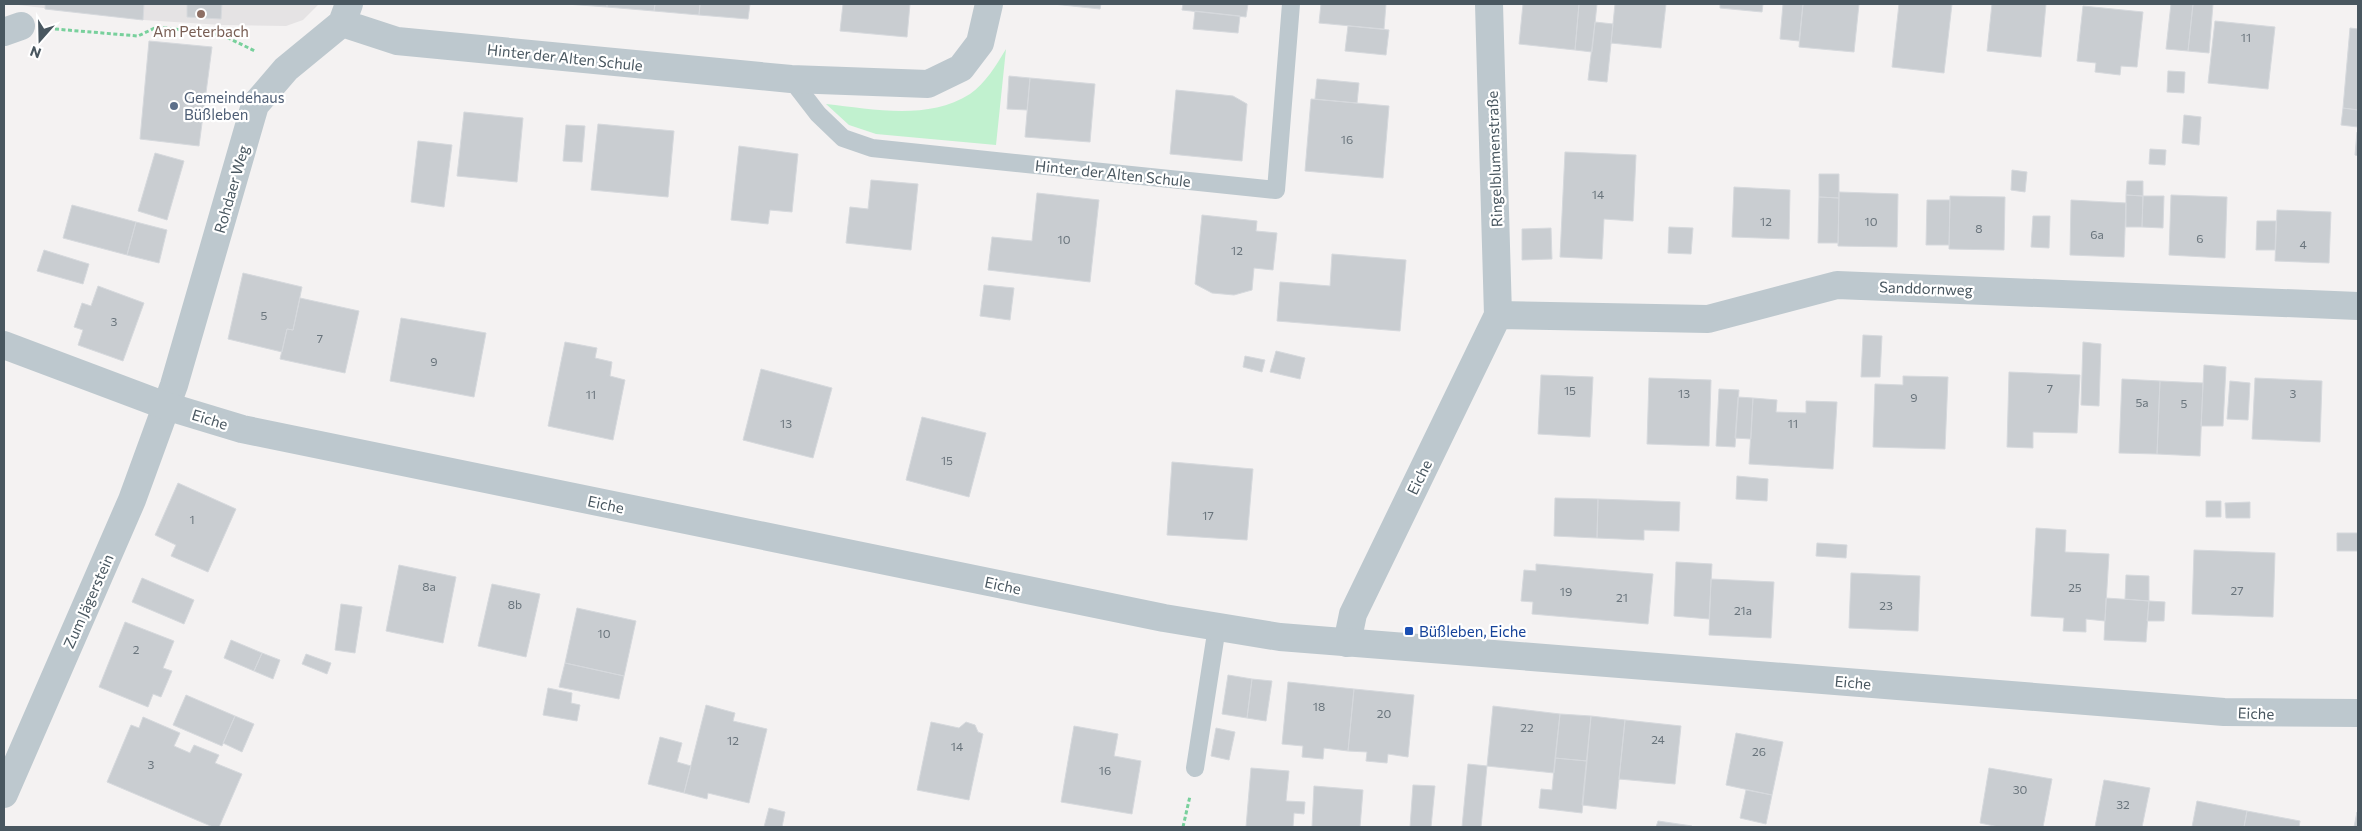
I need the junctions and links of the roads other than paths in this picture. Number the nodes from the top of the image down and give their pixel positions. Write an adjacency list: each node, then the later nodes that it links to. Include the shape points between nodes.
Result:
1 (990, 4): 5 (street, Hinter der Alten Schule, via 980,43 961,68 928,84)
2 (1292, 4): 5 (lane, Hinter der Alten Schule, via 1276,190 872,148 843,138 818,114)
3 (1489, 4): 7 (street, Ringelblumenstraße)
4 (346, 13): 5 (street, Hinter der Alten Schule, via 397,41); 9 (street, Rohdaer Weg, via 286,69 256,105)
5 (791, 79)
6 (2358, 306): 7 (street, Sanddornweg, via 1837,284 1708,319)
7 (1498, 315): 11 (street, Eiche, via 1354,614)
8 (4, 346): 9 (street, Eiche)
9 (166, 406): 10 (street, Eiche, via 242,429); 14 (street, Zum Jägerstein, via 132,500)
10 (1217, 627): 11 (street, Eiche, via 1280,637); 13 (lane)
11 (1347, 642): 12 (street, Eiche, via 2224,712)
12 (2358, 713)
13 (1196, 768)
14 (4, 794)

